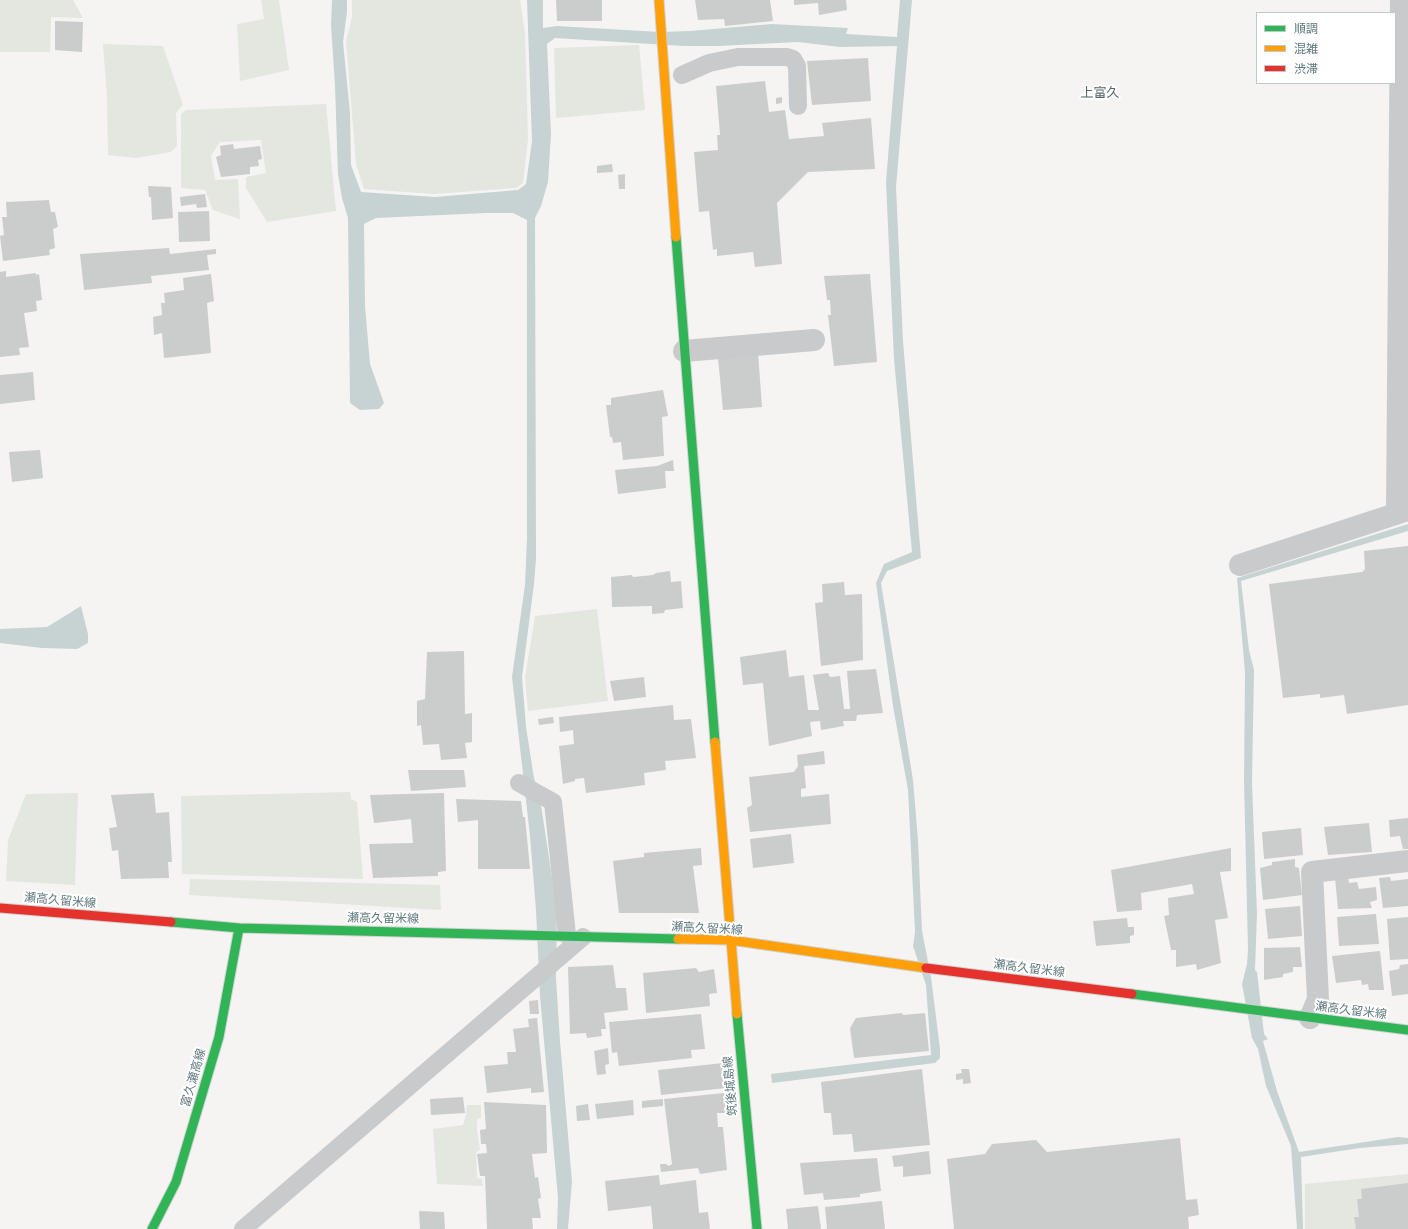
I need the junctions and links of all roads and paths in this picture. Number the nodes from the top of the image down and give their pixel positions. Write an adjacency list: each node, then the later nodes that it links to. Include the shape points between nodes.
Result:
1 (659, 0): 6 (main road, 筑後城島線)
2 (1401, 0): 7 (street)
3 (682, 75): 4 (lane, via 709,63 738,57 787,57 793,59 797,66)
4 (798, 106)
5 (814, 340): 6 (street)
6 (684, 351): 14 (main road, 筑後城島線)
7 (1402, 512): 8 (street)
8 (1240, 565)
9 (519, 783): 13 (lane, via 553,802)
10 (1408, 862): 15 (street, via 1312,872 1318,999)
11 (0, 908): 12 (main road, 瀬高久留米線)
12 (239, 928): 13 (main road, 瀬高久留米線); 17 (main road, 富久瀬高線, via 219,1037 176,1182)
13 (575, 936): 14 (main road, 瀬高久留米線); 18 (lane)
14 (730, 940): 15 (main road, 瀬高久留米線); 19 (main road, 筑後城島線)
15 (1310, 1018): 16 (main road, 瀬高久留米線)
16 (1408, 1030)
17 (152, 1229)
18 (243, 1229)
19 (757, 1229)

